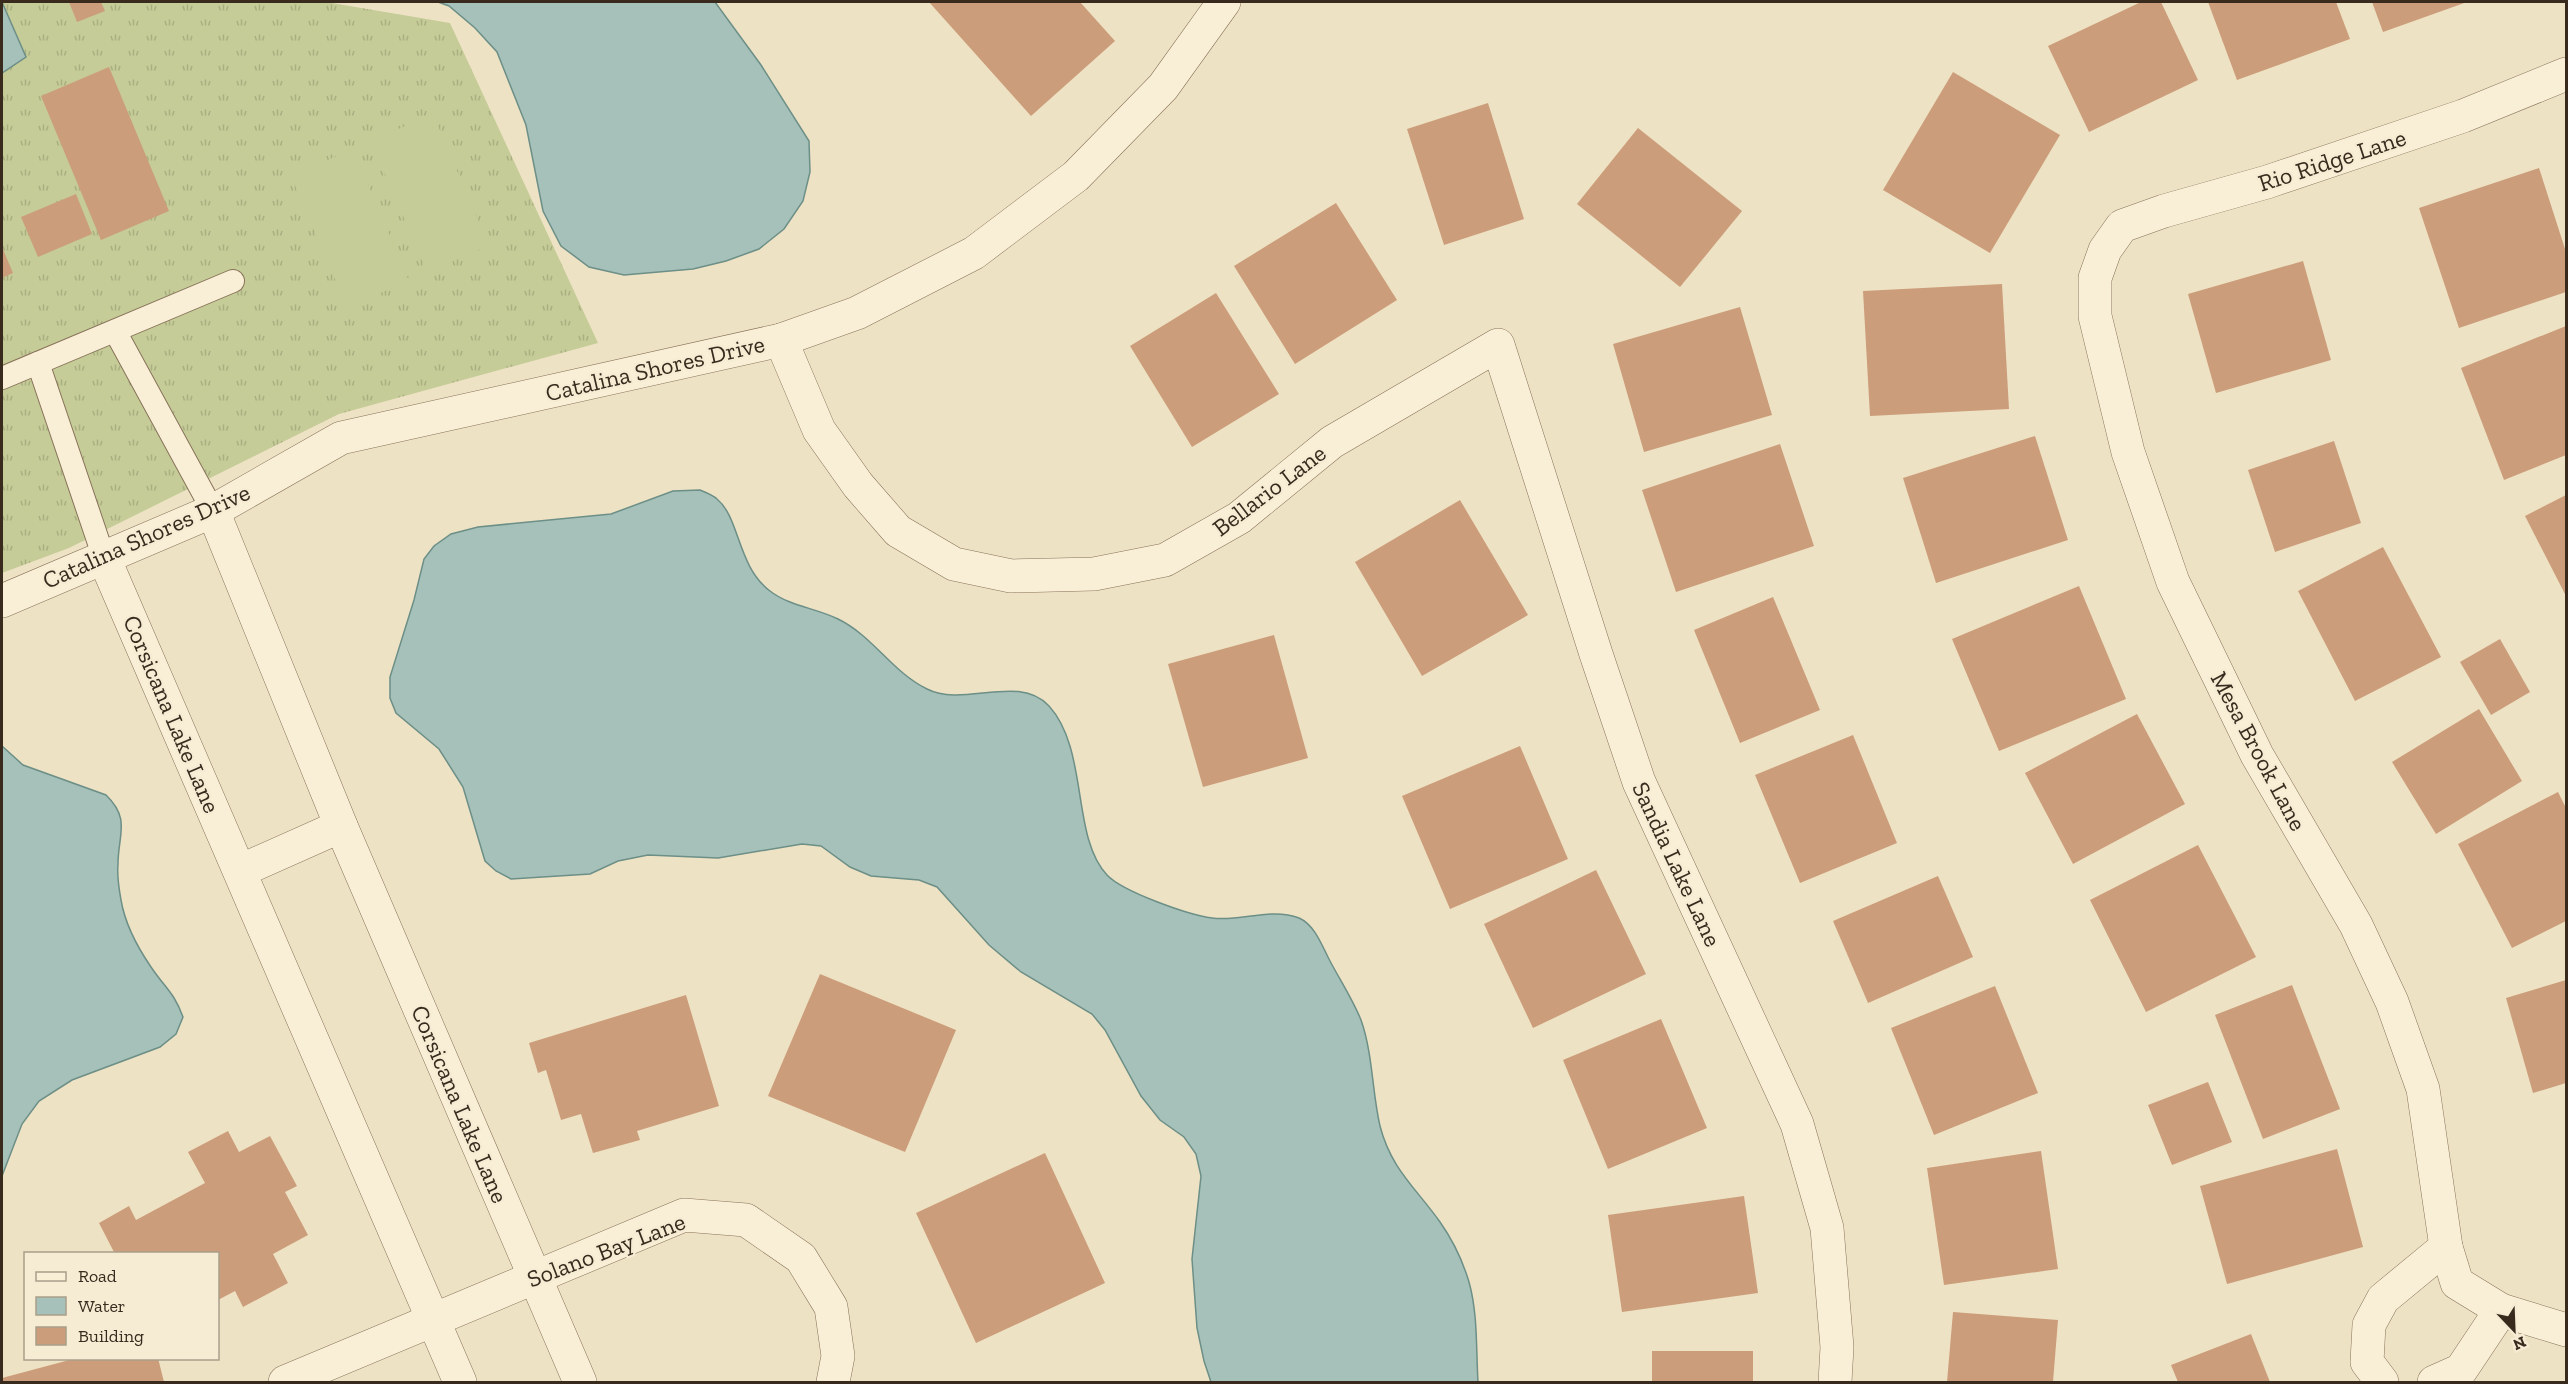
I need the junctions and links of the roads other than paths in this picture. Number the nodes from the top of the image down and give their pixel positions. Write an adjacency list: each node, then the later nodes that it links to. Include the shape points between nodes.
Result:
1 (1224, 2): 6 (street, Catalina Shores Drive, via 1163,87 1076,176 974,253 857,313)
2 (2566, 74): 3 (street, Rio Ridge Lane, via 2463,117 2122,226)
3 (2105, 250): 15 (street, Mesa Brook Lane, via 2095,278 2095,316 2128,452 2173,582 2257,755 2356,925 2391,1002 2423,1089)
4 (233, 281): 5 (lane)
5 (115, 331): 8 (lane); 10 (lane)
6 (781, 340): 7 (street, Bellario Lane, via 819,430 858,485 898,531 954,564 1011,576 1094,574 1165,560 1239,518 1332,442); 10 (street, Catalina Shores Drive, via 340,438)
7 (1498, 345): 25 (street, Sandia Lake Lane, via 1639,782 1797,1124 1827,1228 1837,1347)
8 (38, 363): 9 (lane); 11 (lane)
9 (2, 378)
10 (213, 512): 11 (street, Catalina Shores Drive); 13 (street, Corsicana Lake Lane)
11 (104, 558): 12 (street, Catalina Shores Drive); 14 (street, Corsicana Lake Lane)
12 (2, 601)
13 (340, 826): 14 (street); 16 (street, Corsicana Lake Lane)
14 (240, 871): 18 (street, Corsicana Lake Lane)
15 (2446, 1247): 17 (street, Mesa Brook Lane, via 2457,1283); 20 (street, via 2383,1299 2369,1325)
16 (534, 1276): 18 (street, Solano Bay Lane); 23 (street, Corsicana Lake Lane); 24 (street, Solano Bay Lane, via 684,1215 746,1220 801,1258 831,1307 838,1356)
17 (2501, 1310): 19 (street); 26 (street, via 2461,1370)
18 (433, 1321): 21 (street, Solano Bay Lane); 22 (street, Corsicana Lake Lane)
19 (2566, 1330)
20 (2374, 1372)
21 (285, 1383)
22 (460, 1383)
23 (580, 1383)
24 (833, 1383)
25 (1836, 1383)
26 (2434, 1383)

